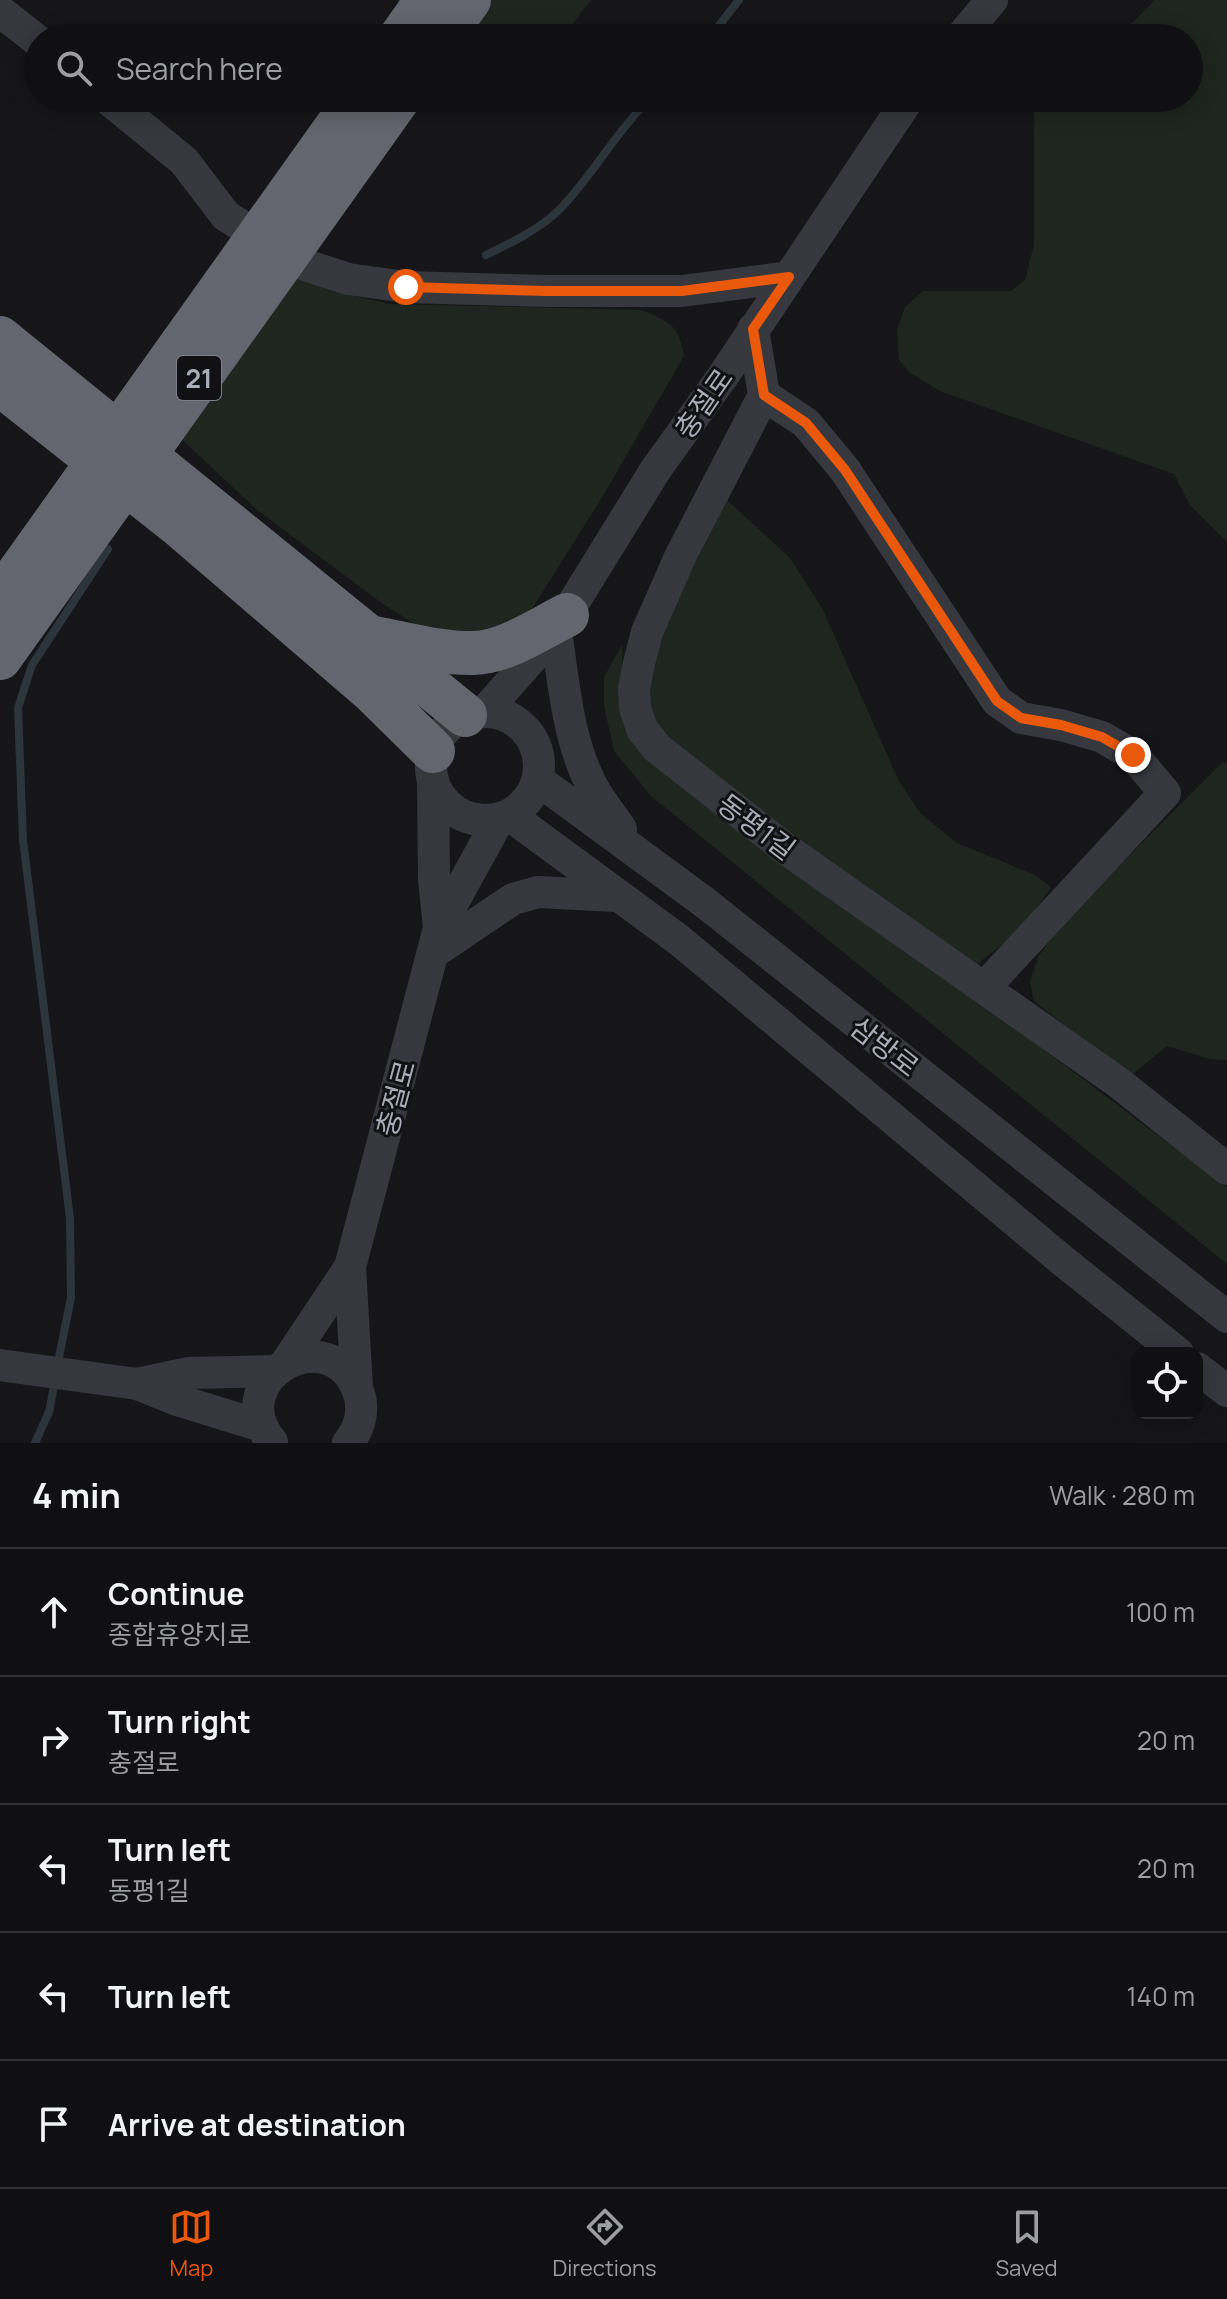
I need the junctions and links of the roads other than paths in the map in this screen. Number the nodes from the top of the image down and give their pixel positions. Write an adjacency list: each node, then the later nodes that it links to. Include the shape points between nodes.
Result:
1 (427, 0): 5 (highway)
2 (469, 0): 6 (highway)
3 (992, 0): 7 (street)
4 (0, 11): 8 (street)
5 (410, 24)
6 (452, 24)
7 (972, 24)
8 (24, 30)
9 (124, 112): 13 (street, via 184,161 226,216 305,265 348,279 406,287 682,291)
10 (347, 112): 18 (highway, 21)
11 (389, 112): 21 (highway, 21)
12 (900, 112): 13 (street, 충절로)
13 (789, 277): 14 (street, 충절로)
14 (753, 329): 17 (street); 19 (street, 충절로, via 656,469)
15 (0, 338): 20 (highway)
16 (0, 384): 23 (highway, via 180,526 372,691)
17 (764, 395): 29 (street, 동평1길, via 647,632 634,689 642,729 657,748 786,849); 29 (street, via 806,423 845,470 997,701 1021,718 1102,737 1133,755 1165,793)
18 (0, 599)
19 (562, 623): 20 (highway, via 475,653); 22 (street, 충절로); 24 (street, 충절로); 26 (street, via 567,705 578,749 595,791)
20 (371, 637): 22 (highway)
21 (0, 658)
22 (475, 713): 23 (street, via 445,729); 24 (street, via 499,713 524,727)
23 (433, 765): 25 (street, via 438,793 458,812 470,818); 28 (street, 충절로)
24 (538, 766): 25 (street, via 527,801); 26 (street, 삼방로)
25 (504, 817): 27 (street, 삼방로); 28 (street, 충절로)
26 (634, 849): 32 (street, 삼방로)
27 (616, 896): 28 (street, via 538,892 513,899); 33 (street, 삼방로, via 679,940)
28 (436, 941): 31 (street, 충절로)
29 (984, 988): 30 (street, 동평1길, via 1119,1083)
30 (1227, 1169)
31 (350, 1267): 35 (street, 충절로); 38 (street, 충절로)
32 (1227, 1317)
33 (1170, 1347)
34 (0, 1365): 37 (street)
35 (280, 1367): 37 (street, via 189,1373); 38 (street, via 299,1358 327,1359); 40 (street, 충절로, via 260,1395 258,1409)
36 (1203, 1373): 39 (street)
37 (137, 1384): 40 (street)
38 (357, 1388): 41 (street, 충절로, via 361,1415)
39 (1227, 1391)
40 (267, 1435)
41 (349, 1442)

